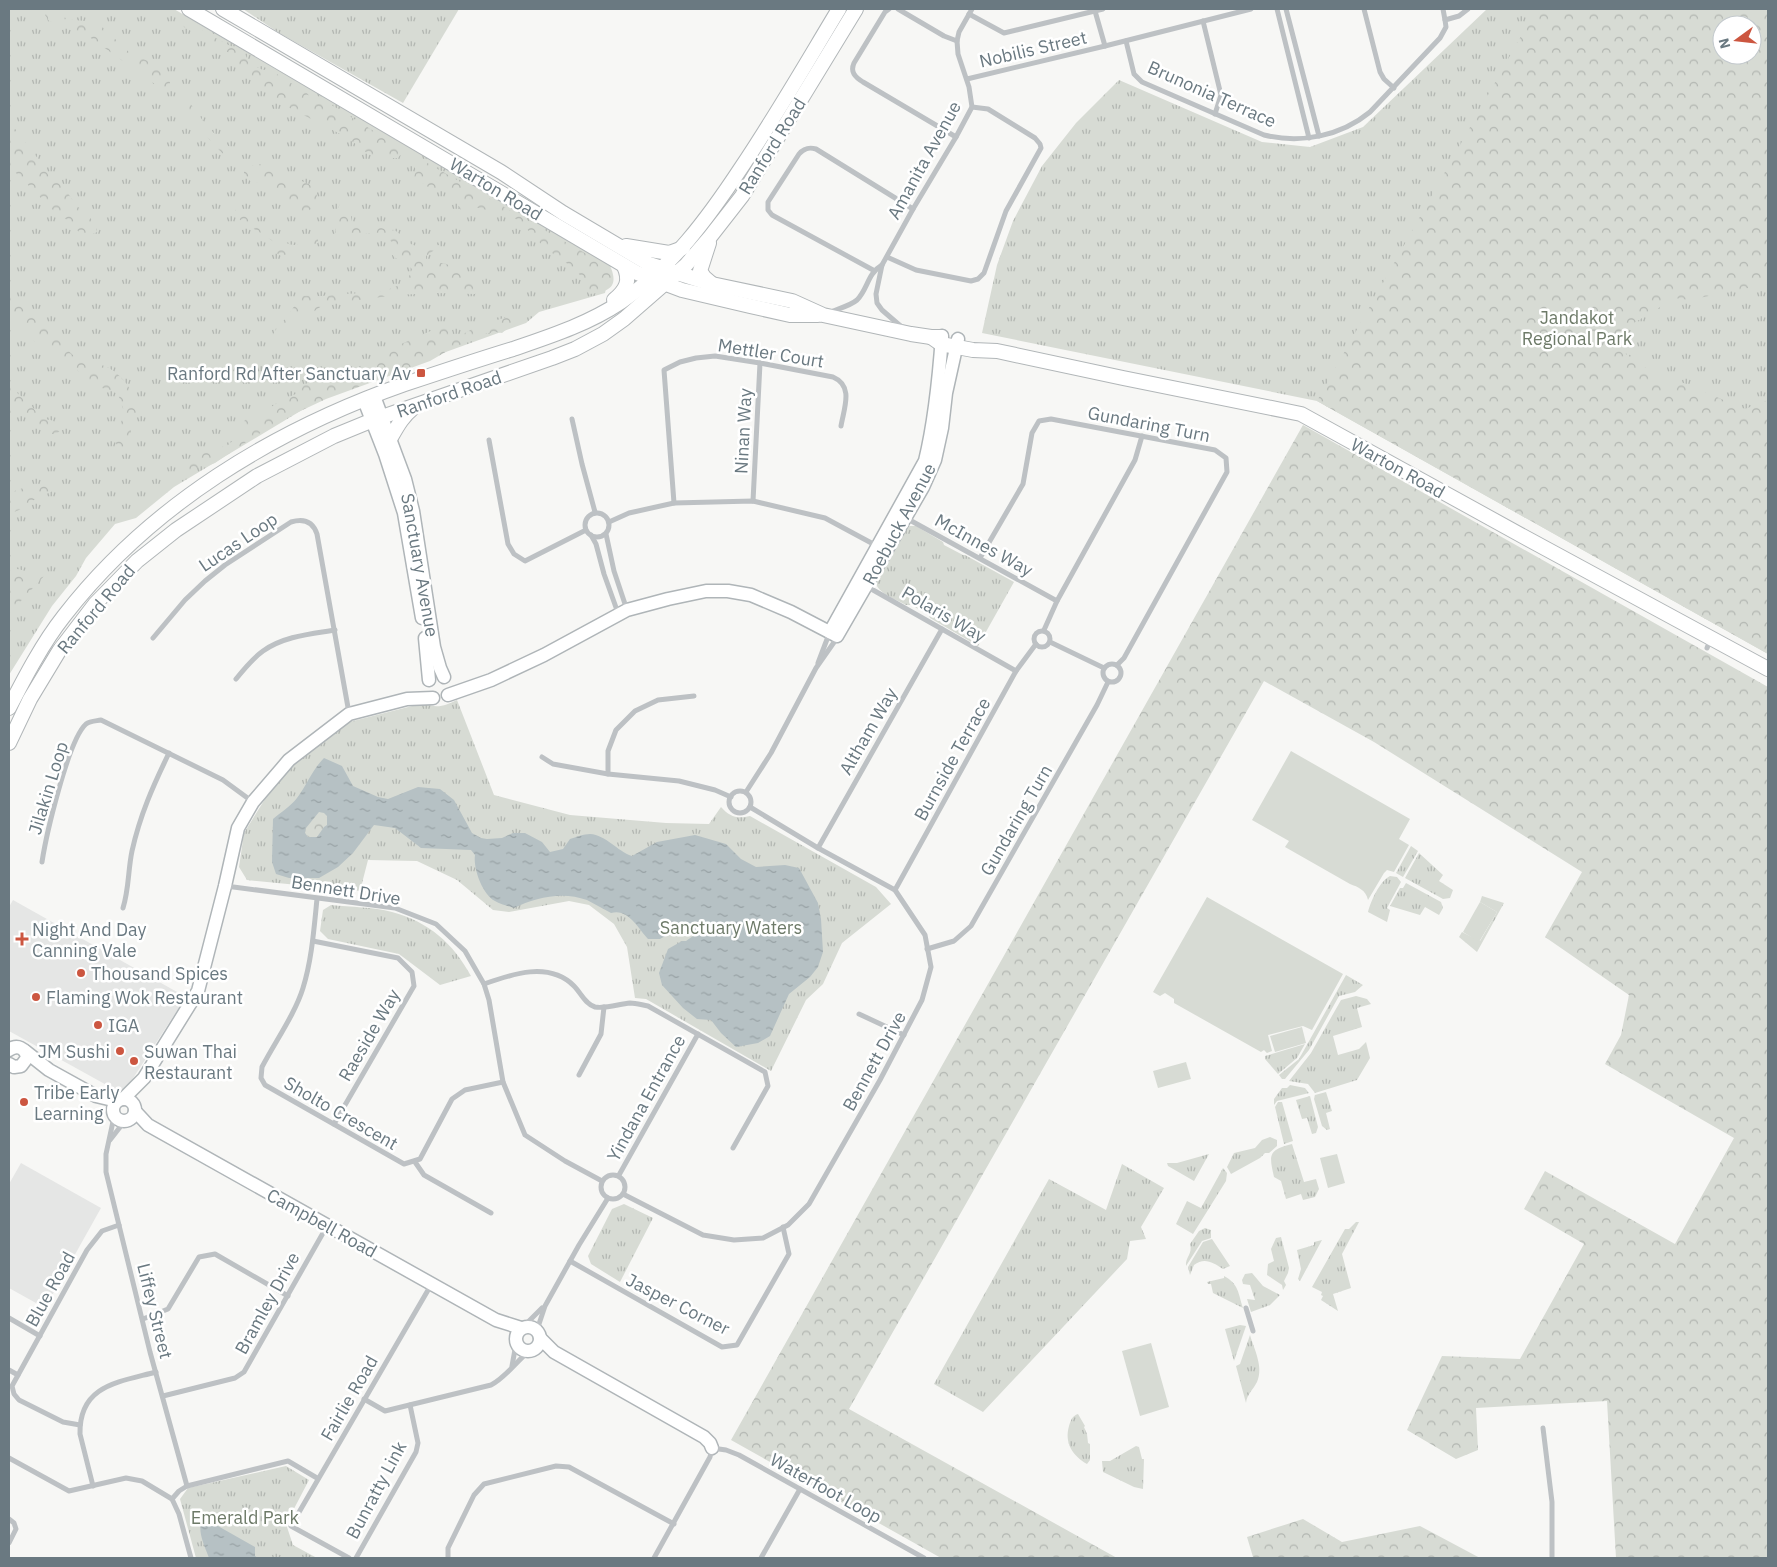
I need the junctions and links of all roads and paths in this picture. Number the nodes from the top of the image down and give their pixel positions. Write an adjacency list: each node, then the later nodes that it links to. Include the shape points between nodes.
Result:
1 (189, 9): 23 (main road, Warton Road)
2 (223, 9): 19 (main road, Warton Road)
3 (839, 9): 34 (main road, Ranford Road)
4 (856, 9): 27 (main road, Ranford Road)
5 (889, 9): 32 (street, via 854,63 854,75)
6 (898, 9): 20 (street)
7 (1103, 9): 15 (street)
8 (1251, 9): 16 (street, Nobilis Street)
9 (1277, 9): 33 (street)
10 (1286, 9): 31 (street)
11 (1364, 9): 25 (street, via 1380,72)
12 (1442, 9): 17 (street)
13 (1468, 9): 17 (street)
14 (971, 11): 15 (street, via 1004,34); 20 (street)
15 (1095, 11): 22 (street)
16 (1232, 11): 18 (street, Nobilis Street)
17 (1445, 20): 25 (street, Brunonia Terrace, via 1446,27 1440,38)
18 (1202, 21): 21 (street, Nobilis Street); 28 (street, via 1221,94)
19 (255, 27): 23 (main road, via 308,64 310,69); 29 (main road, Warton Road)
20 (957, 41): 24 (street, Amanita Avenue)
21 (1126, 41): 22 (street, Nobilis Street); 28 (street, Brunonia Terrace, via 1134,74 1139,80)
22 (1105, 46): 24 (street, Nobilis Street)
23 (306, 77): 30 (main road, Warton Road)
24 (967, 79): 26 (street, Amanita Avenue)
25 (1394, 88): 31 (street, Brunonia Terrace, via 1361,119 1343,129)
26 (972, 106): 32 (street, Amanita Avenue); 39 (street, via 988,109 1035,138 1041,148 1006,211 984,273 971,281 916,270)
27 (797, 107): 34 (main road, via 786,114 773,138 766,144); 36 (main road, Ranford Road, via 742,196)
28 (1215, 114): 33 (street, Brunonia Terrace, via 1274,137)
29 (406, 116): 30 (main road); 37 (main road, Warton Road)
30 (398, 131): 41 (main road, Warton Road)
31 (1319, 136): 33 (street, Brunonia Terrace)
32 (956, 137): 35 (street, Amanita Avenue)
33 (1310, 138)
34 (757, 145): 38 (main road, Ranford Road, via 721,199)
35 (913, 209): 39 (street, Amanita Avenue); 43 (street, via 811,148 802,150 768,202 772,215)
36 (710, 237): 44 (main road, Ranford Road); 47 (main road, via 700,271)
37 (615, 244): 38 (main road, via 669,253); 42 (main road, Warton Road)
38 (682, 248): 42 (main road, Ranford Road)
39 (887, 257): 40 (street, Amanita Avenue)
40 (882, 265): 43 (street, Amanita Avenue); 50 (street, Amanita Avenue, via 877,303)
41 (624, 266): 45 (main road, Warton Road); 48 (main road, via 628,278 626,289)
42 (662, 268): 44 (main road, Warton Road); 45 (main road, Ranford Road)
43 (874, 270): 49 (street, Amanita Avenue, via 858,299)
44 (676, 273): 46 (main road, Ranford Road); 47 (main road, Warton Road)
45 (651, 278): 46 (main road, Warton Road); 48 (main road, Ranford Road)
46 (664, 284): 49 (main road, Warton Road, via 790,315); 56 (main road, Ranford Road, via 624,319 575,349)
47 (712, 284): 49 (main road, Warton Road, via 792,300)
48 (602, 314): 55 (main road, Ranford Road, via 551,336)
49 (823, 315): 50 (main road, Warton Road)
50 (911, 334): 51 (main road, Warton Road)
51 (938, 339): 52 (main road, Warton Road); 54 (street, Roebuck Avenue)
52 (957, 343): 54 (street, Roebuck Avenue); 88 (main road, Warton Road, via 977,342 996,351 1301,414 1709,643)
53 (760, 363): 59 (street, Mettler Court, via 840,380 847,392); 64 (street, Ninan Way); 65 (street, Mettler Court, via 715,356 680,362 664,370)
54 (942, 391): 67 (street, Roebuck Avenue, via 932,435 932,450)
55 (369, 398): 57 (street, Sanctuary Avenue); 97 (main road, Ranford Road, via 267,444 182,500 143,531 64,616 31,666)
56 (418, 405): 57 (main road, Ranford Road); 61 (main road, via 404,416)
57 (377, 419): 61 (street, Sanctuary Avenue); 63 (street, Sanctuary Avenue); 99 (main road, Ranford Road, via 257,476 137,560 95,604 59,651 30,699)
58 (572, 419): 66 (street)
59 (841, 426)
60 (1142, 436): 73 (street, Gundaring Turn, via 1051,419 1039,421 1032,434 1023,484); 75 (street, Burnside Terrace, via 1135,460); 85 (street, Gundaring Turn, via 1215,450 1226,458 1226,472 1124,658)
61 (390, 439): 63 (street, Sanctuary Avenue)
62 (489, 440): 69 (street, via 508,544 514,554 525,560)
63 (402, 490): 77 (street, Sanctuary Avenue)
64 (753, 501): 65 (street); 72 (street, via 825,518)
65 (674, 503): 68 (street, via 629,513)
66 (594, 512): 68 (street, via 603,514); 69 (street, via 586,519)
67 (901, 515): 72 (street, Roebuck Avenue); 73 (street, McInnes Way)
68 (609, 522): 70 (street)
69 (586, 530): 71 (street)
70 (606, 534): 71 (street); 76 (street)
71 (591, 536): 76 (street, via 604,574)
72 (882, 549): 74 (street, Roebuck Avenue)
73 (980, 558): 75 (street, McInnes Way)
74 (862, 584): 78 (street, Polaris Way); 81 (street, Roebuck Avenue)
75 (1057, 601): 80 (street, Burnside Terrace)
76 (623, 612): 81 (street, via 706,591 728,591 751,595); 93 (street, via 544,655 477,685)
77 (427, 627): 91 (street, Sanctuary Avenue); 93 (street, Sanctuary Avenue)
78 (942, 629): 89 (street, Polaris Way); 107 (street, Altham Way)
79 (335, 630): 82 (street, Lucas Loop, via 317,534 312,524 303,520 291,522 216,572 185,600); 90 (street, via 277,643 257,656); 98 (street, Lucas Loop)
80 (1044, 630): 83 (street, via 1050,636); 84 (street, Burnside Terrace, via 1036,633)
81 (834, 634): 86 (street, Roebuck Avenue); 86 (street, Roebuck Avenue)
82 (153, 638)
83 (1050, 642): 84 (street, via 1044,647); 87 (street)
84 (1036, 644): 89 (street, Burnside Terrace)
85 (1117, 665): 87 (street, via 1110,664); 92 (street, Gundaring Turn, via 1121,670 1120,678 1116,682)
86 (816, 668): 103 (street, Roebuck Avenue, via 771,753)
87 (1104, 668): 92 (street, via 1103,677)
88 (1768, 669)
89 (1016, 670): 110 (street, Burnside Terrace)
90 (236, 679)
91 (428, 682): 93 (street, via 436,675); 95 (street, via 428,691); 96 (street)
92 (1108, 682): 114 (street, Gundaring Turn, via 971,926 954,941)
93 (448, 685): 95 (street, via 441,699)
94 (694, 696): 102 (street, via 658,700 635,711 616,730 608,751)
95 (433, 698): 96 (street)
96 (407, 699): 98 (street)
97 (9, 708)
98 (349, 714): 105 (street, via 289,760)
99 (9, 743)
100 (168, 753): 105 (street, Jilakin Loop, via 223,780); 108 (street, Jilakin Loop, via 101,720 86,725 74,744 50,820); 112 (street, via 140,820)
101 (542, 757): 102 (street, via 552,764)
102 (608, 774): 104 (street, via 679,781)
103 (746, 792): 104 (street, via 735,792); 106 (street, via 751,798)
104 (731, 797): 106 (street, Bennett Drive, via 729,803 736,812 746,812)
105 (253, 802): 109 (street, via 238,828)
106 (750, 807): 107 (street, Bennett Drive)
107 (818, 848): 110 (street, Bennett Drive)
108 (42, 862)
109 (225, 886): 111 (street, Bennett Drive); 126 (street, via 198,991)
110 (895, 890): 114 (street, Bennett Drive, via 925,935)
111 (317, 899): 113 (street, Sholto Crescent); 115 (street, Bennett Drive, via 394,908 436,924 465,951)
112 (123, 908)
113 (313, 941): 129 (street, Sholto Crescent, via 304,986 262,1067 261,1078 264,1085); 129 (street, Raeside Way, via 398,958 412,972 414,986)
114 (927, 949): 119 (street, Bennett Drive, via 931,967 922,1000)
115 (484, 984): 116 (street, via 529,971 548,972 569,981 586,1003); 124 (street, Bennett Drive)
116 (604, 1007): 118 (street, via 632,1003 648,1006); 123 (street, via 601,1034)
117 (859, 1014): 119 (street)
118 (698, 1034): 131 (street, via 765,1072 768,1086); 133 (street, Yindana Entrance)
119 (904, 1035): 140 (street, Bennett Drive, via 809,1204)
120 (15, 1048): 121 (street, via 26,1058); 122 (street)
121 (15, 1065): 122 (street)
122 (49, 1070): 125 (street)
123 (579, 1075)
124 (503, 1082): 132 (street, Sholto Crescent, via 465,1090 452,1099 420,1159); 134 (street, Bennett Drive, via 525,1135)
125 (96, 1096): 126 (street); 127 (street)
126 (127, 1104): 127 (street, via 134,1116); 127 (street, via 113,1106); 128 (street, Campbell Road)
127 (120, 1118): 128 (street, Campbell Road); 130 (street); 130 (street, Liffey Street)
128 (148, 1124): 139 (street, Campbell Road)
129 (334, 1124): 132 (street, Sholto Crescent, via 404,1164)
130 (108, 1142): 138 (street, Liffey Street, via 106,1172)
131 (733, 1148)
132 (415, 1162): 137 (street, via 424,1175)
133 (619, 1175): 134 (street, via 611,1174); 135 (street, via 626,1186)
134 (602, 1181): 136 (street, via 602,1192)
135 (624, 1194): 136 (street, via 616,1199); 140 (street, Bennett Drive, via 703,1236 734,1240 763,1238)
136 (608, 1198): 141 (street)
137 (491, 1213)
138 (119, 1225): 147 (street, Liffey Street); 150 (street, Blue Road, via 102,1231 87,1250)
139 (327, 1226): 142 (street, Campbell Road); 143 (street, Bramley Drive)
140 (783, 1228): 141 (street, Jasper Corner, via 789,1254 737,1345 722,1347)
141 (570, 1261): 144 (street)
142 (431, 1284): 149 (street, Campbell Road); 158 (street, Fairlie Road)
143 (288, 1296): 147 (street, via 215,1254 199,1257 168,1309); 157 (street, Bramley Drive, via 244,1372 235,1378)
144 (544, 1306): 149 (street); 149 (street)
145 (1246, 1308): 148 (street)
146 (9, 1318): 150 (street)
147 (143, 1319): 155 (street, Liffey Street)
148 (1253, 1331)
149 (526, 1334): 151 (street, Campbell Road, via 523,1350); 151 (street, via 540,1343); 152 (street, Campbell Road); 153 (street)
150 (40, 1336): 156 (street, Blue Road)
151 (531, 1350): 152 (street, Campbell Road); 153 (street)
152 (554, 1352): 162 (street, Campbell Road, via 704,1437)
153 (512, 1366): 159 (street, via 491,1385)
154 (9, 1370): 156 (street)
155 (156, 1372): 157 (street, Liffey Street); 160 (street, via 98,1390 83,1412)
156 (18, 1375): 160 (street, Blue Road, via 12,1386 19,1400 63,1422)
157 (163, 1396): 166 (street, Liffey Street)
158 (364, 1399): 159 (street, via 385,1411); 164 (street, Fairlie Road)
159 (410, 1405): 174 (street, Bunratty Link, via 418,1443 416,1452)
160 (80, 1425): 165 (street)
161 (1543, 1428): 179 (street, via 1552,1502)
162 (712, 1448): 167 (street, Waterfoot Loop, via 738,1455); 170 (street, via 710,1458)
163 (9, 1458): 165 (street, via 68,1491)
164 (318, 1478): 166 (street, via 288,1461); 173 (street, Fairlie Road, via 290,1526)
165 (93, 1486): 168 (street, via 133,1478)
166 (187, 1486): 168 (street)
167 (800, 1489): 177 (street); 178 (street, Waterfoot Loop)
168 (172, 1499): 172 (street, via 180,1514)
169 (9, 1519): 171 (street, via 16,1528)
170 (674, 1524): 175 (street, via 569,1467 556,1466 484,1484 474,1495 448,1548); 176 (street)
171 (9, 1543)
172 (189, 1558)
173 (349, 1558)
174 (356, 1558)
175 (448, 1558)
176 (654, 1558)
177 (762, 1558)
178 (924, 1558)
179 (1552, 1558)

